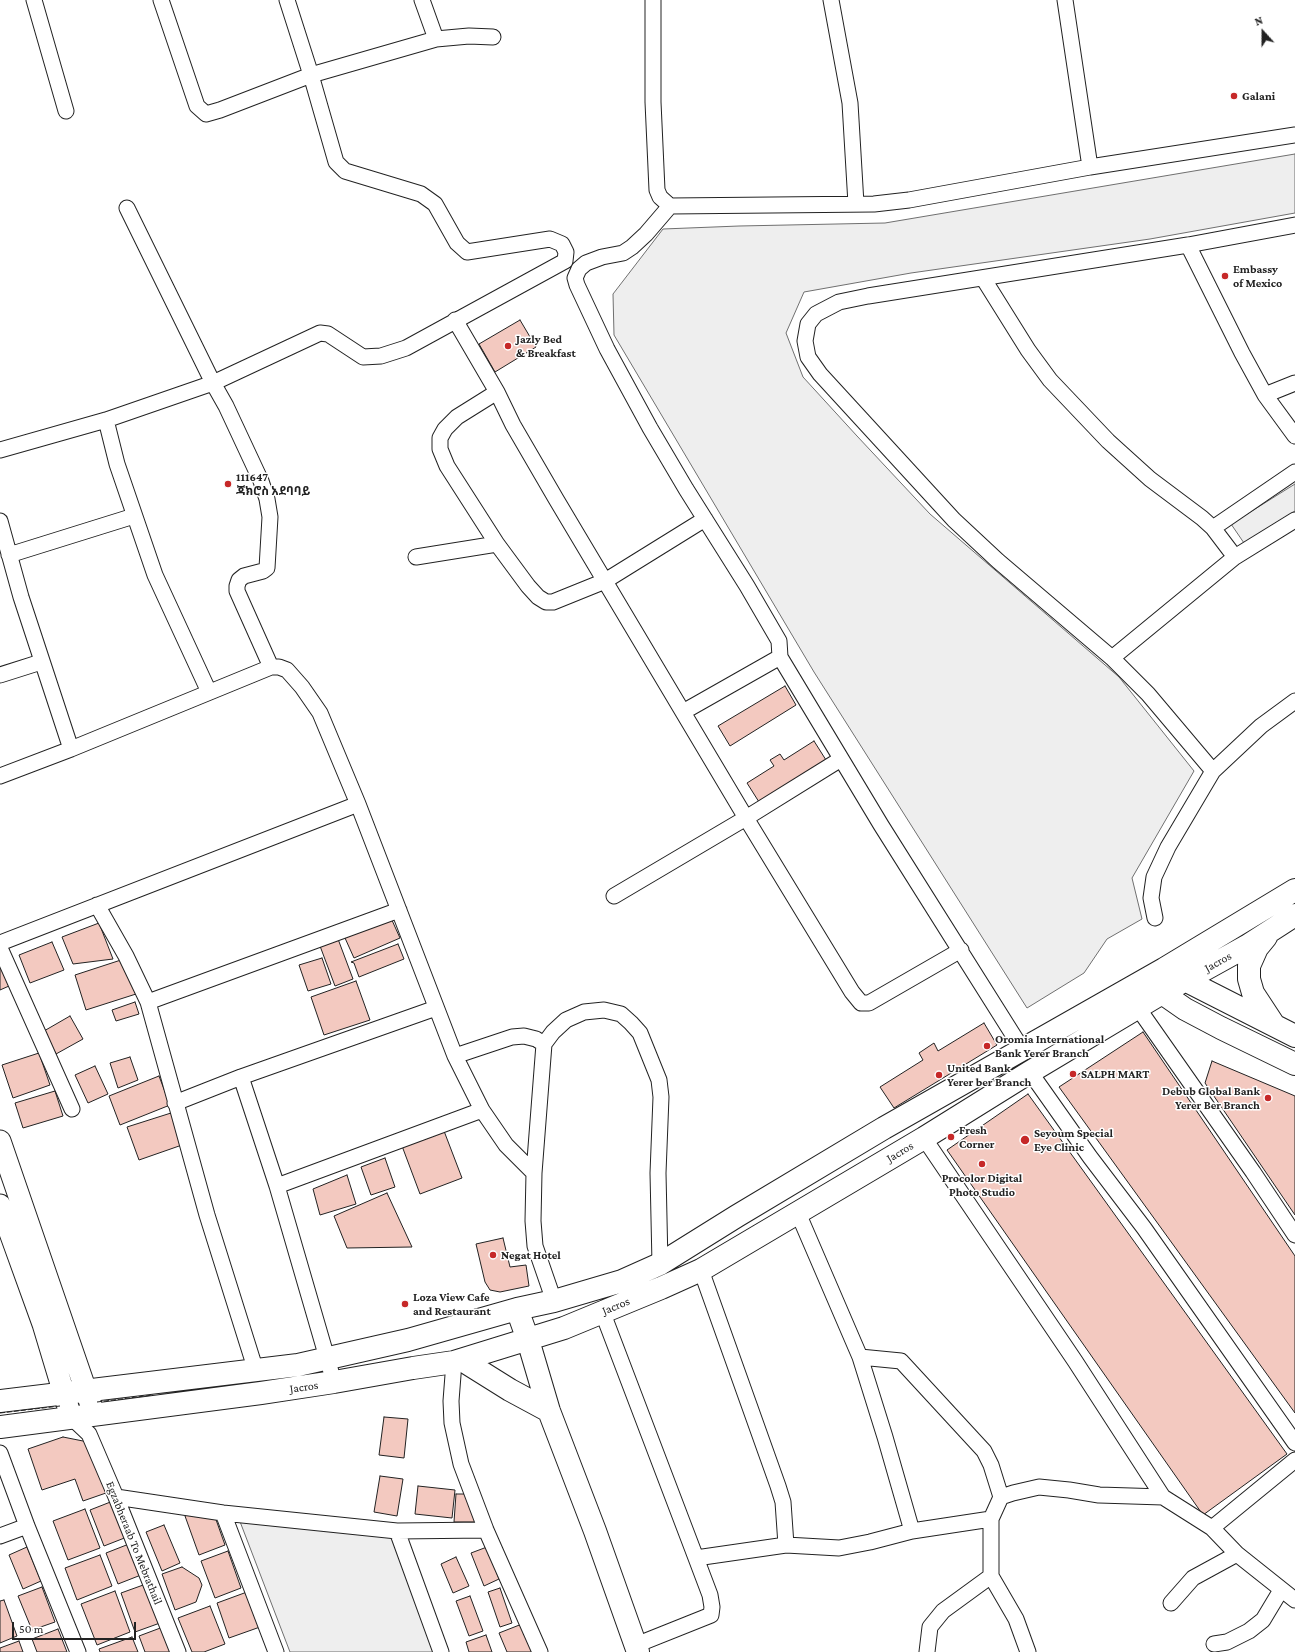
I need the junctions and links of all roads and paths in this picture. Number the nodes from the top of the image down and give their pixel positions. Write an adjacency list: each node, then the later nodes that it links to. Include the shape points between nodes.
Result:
1 (34, 0): 11 (street)
2 (161, 0): 10 (street, via 197,106 206,114)
3 (287, 0): 10 (street)
4 (422, 0): 9 (street)
5 (654, 0): 15 (street, via 653,102 657,190 660,197)
6 (831, 0): 14 (street, via 850,103)
7 (1065, 0): 13 (street)
8 (493, 38): 9 (street, via 469,36)
9 (436, 39): 10 (street)
10 (311, 75): 19 (street, via 336,162 344,171 421,194 435,204 456,243 468,252 550,239 562,244 566,252)
11 (66, 111)
12 (1295, 134): 13 (street)
13 (1090, 167): 14 (street, via 909,200)
14 (856, 204): 15 (street)
15 (670, 206): 20 (street, via 632,247 623,253 586,263)
16 (127, 208): 23 (street)
17 (1295, 225): 18 (street)
18 (1188, 245): 21 (street); 26 (street)
19 (565, 261): 20 (street); 22 (street)
20 (579, 269): 32 (street, via 575,278 577,286 607,349 650,428)
21 (983, 278): 35 (street, via 1050,380 1108,441 1150,479); 42 (street, via 839,302 816,314 808,324 805,341 808,357 820,374 954,520)
22 (455, 320): 23 (street, via 406,348 381,356 363,357 328,334 320,333); 25 (street)
23 (213, 383): 27 (street); 44 (street, via 261,481 267,499 270,517 266,568 244,576 239,580 236,591)
24 (1295, 383): 26 (street)
25 (497, 392): 36 (street, via 457,417 440,438 440,449 447,466); 40 (street, via 513,425)
26 (1265, 395): 28 (street)
27 (106, 420): 29 (street); 31 (street)
28 (1295, 436)
29 (0, 450)
30 (1295, 472): 35 (street)
31 (134, 516): 37 (street); 46 (street, via 155,576)
32 (705, 519): 40 (street); 41 (street, via 779,641)
33 (1295, 520): 39 (street)
34 (0, 521): 37 (street)
35 (1213, 528): 39 (street)
36 (497, 544): 38 (street); 40 (street, via 528,586 546,602 553,602)
37 (9, 555): 43 (street)
38 (416, 557)
39 (1234, 557): 42 (street)
40 (604, 581): 48 (street)
41 (780, 657): 48 (street); 50 (street)
42 (1112, 658): 51 (street, via 1148,694)
43 (41, 662): 45 (street); 49 (street)
44 (271, 667): 46 (street); 53 (street, via 287,670 320,713)
45 (0, 675)
46 (209, 692): 49 (street)
47 (1295, 701): 51 (street, via 1261,726)
48 (683, 712): 54 (street)
49 (71, 749): 52 (street)
50 (841, 759): 54 (street); 64 (street)
51 (1213, 771): 60 (street, via 1168,846 1154,876 1151,898)
52 (0, 776)
53 (358, 804): 57 (street); 58 (street)
54 (746, 818): 56 (street); 64 (street, via 852,992 862,1002 869,1003)
55 (1295, 890): 65 (main road, Jacros)
56 (614, 896)
57 (97, 905): 62 (street); 69 (street)
58 (399, 910): 69 (street); 70 (street)
59 (1295, 915): 61 (main road, Jacros)
60 (1155, 918)
61 (1274, 928): 67 (main road, Jacros, via 1247,946); 72 (main road, via 1257,948 1249,966 1249,979 1253,993)
62 (0, 943)
63 (0, 948): 81 (street)
64 (960, 950): 75 (street)
65 (1164, 969): 66 (main road, Jacros); 67 (main road)
66 (1144, 980): 68 (main road); 75 (main road, Jacros)
67 (1184, 980): 68 (main road, Jacros); 72 (main road)
68 (1162, 993): 71 (main road, Jacros); 77 (main road, via 1186,1009)
69 (148, 1002): 80 (street)
70 (436, 1008): 76 (street); 79 (street)
71 (1138, 1008): 78 (main road, Jacros); 89 (street)
72 (1274, 1026): 73 (main road)
73 (1295, 1036)
74 (544, 1044): 76 (street, via 524,1036 512,1036); 85 (street); 90 (street, via 552,1032 566,1020 584,1012 604,1010 621,1014 640,1033 659,1080 661,1097 658,1173)
75 (1022, 1049): 90 (main road, Jacros, via 878,1132)
76 (455, 1056): 82 (street)
77 (1295, 1064)
78 (1030, 1072): 83 (main road, Jacros); 108 (street, via 1144,1228)
79 (241, 1077): 80 (street); 86 (street)
80 (175, 1103): 99 (street)
81 (72, 1109)
82 (482, 1110): 85 (street, via 506,1145); 86 (street)
83 (924, 1138): 88 (main road, Jacros); 113 (street, via 1075,1361)
84 (0, 1141): 101 (main road)
85 (534, 1173): 92 (street, via 535,1246)
86 (277, 1186): 97 (street)
87 (0, 1205): 102 (main road, via 43,1324)
88 (798, 1213): 91 (main road, Jacros); 96 (street)
89 (1295, 1235)
90 (660, 1264): 92 (main road, Jacros, via 622,1281)
91 (701, 1270): 94 (main road, Jacros); 122 (street, via 778,1486)
92 (554, 1301): 93 (main road, Jacros)
93 (517, 1309): 95 (main road); 97 (main road, Jacros)
94 (602, 1311): 95 (main road, Jacros); 124 (street)
95 (528, 1340): 98 (main road, Jacros); 104 (main road)
96 (860, 1357): 112 (street, via 901,1361 984,1451); 120 (street)
97 (329, 1359): 99 (main road, Jacros); 100 (street)
98 (458, 1361): 100 (main road, Jacros); 104 (main road); 118 (street, via 451,1401 452,1423 461,1464)
99 (256, 1371): 101 (main road, Jacros)
100 (334, 1382): 106 (main road, Jacros)
101 (86, 1390): 102 (main road, Jacros); 106 (main road)
102 (64, 1394): 103 (main road, Jacros); 105 (main road)
103 (0, 1401)
104 (549, 1411): 130 (main road)
105 (71, 1417): 106 (main road, Jacros); 107 (main road, Jacros)
106 (92, 1424): 111 (street, Egzabheraab To Mebrathail)
107 (0, 1426)
108 (1295, 1443)
109 (0, 1453): 116 (street)
110 (1295, 1460): 117 (street)
111 (116, 1496): 114 (street); 132 (street, Egzabheraab To Mebrathail)
112 (1001, 1497): 113 (street, via 1039,1487 1099,1495); 115 (street)
113 (1162, 1497): 117 (street)
114 (222, 1513): 119 (street); 133 (street)
115 (991, 1519): 120 (street); 125 (street)
116 (27, 1526): 121 (street); 131 (street)
117 (1212, 1528): 123 (street)
118 (486, 1530): 119 (street); 135 (street)
119 (397, 1531): 134 (street)
120 (912, 1531): 122 (street, via 838,1548)
121 (0, 1536)
122 (786, 1545): 124 (street)
123 (1237, 1554): 126 (street); 128 (street, via 1193,1578)
124 (696, 1558): 130 (street, via 710,1595 711,1615)
125 (991, 1576): 136 (street, via 943,1611 930,1627); 137 (street, via 1016,1619)
126 (1282, 1590): 127 (street); 129 (street, via 1263,1620 1249,1631 1227,1642)
127 (1295, 1600)
128 (1171, 1603)
129 (1214, 1644)
130 (637, 1649)
131 (78, 1652)
132 (178, 1652)
133 (276, 1652)
134 (441, 1652)
135 (540, 1652)
136 (927, 1652)
137 (1028, 1652)

